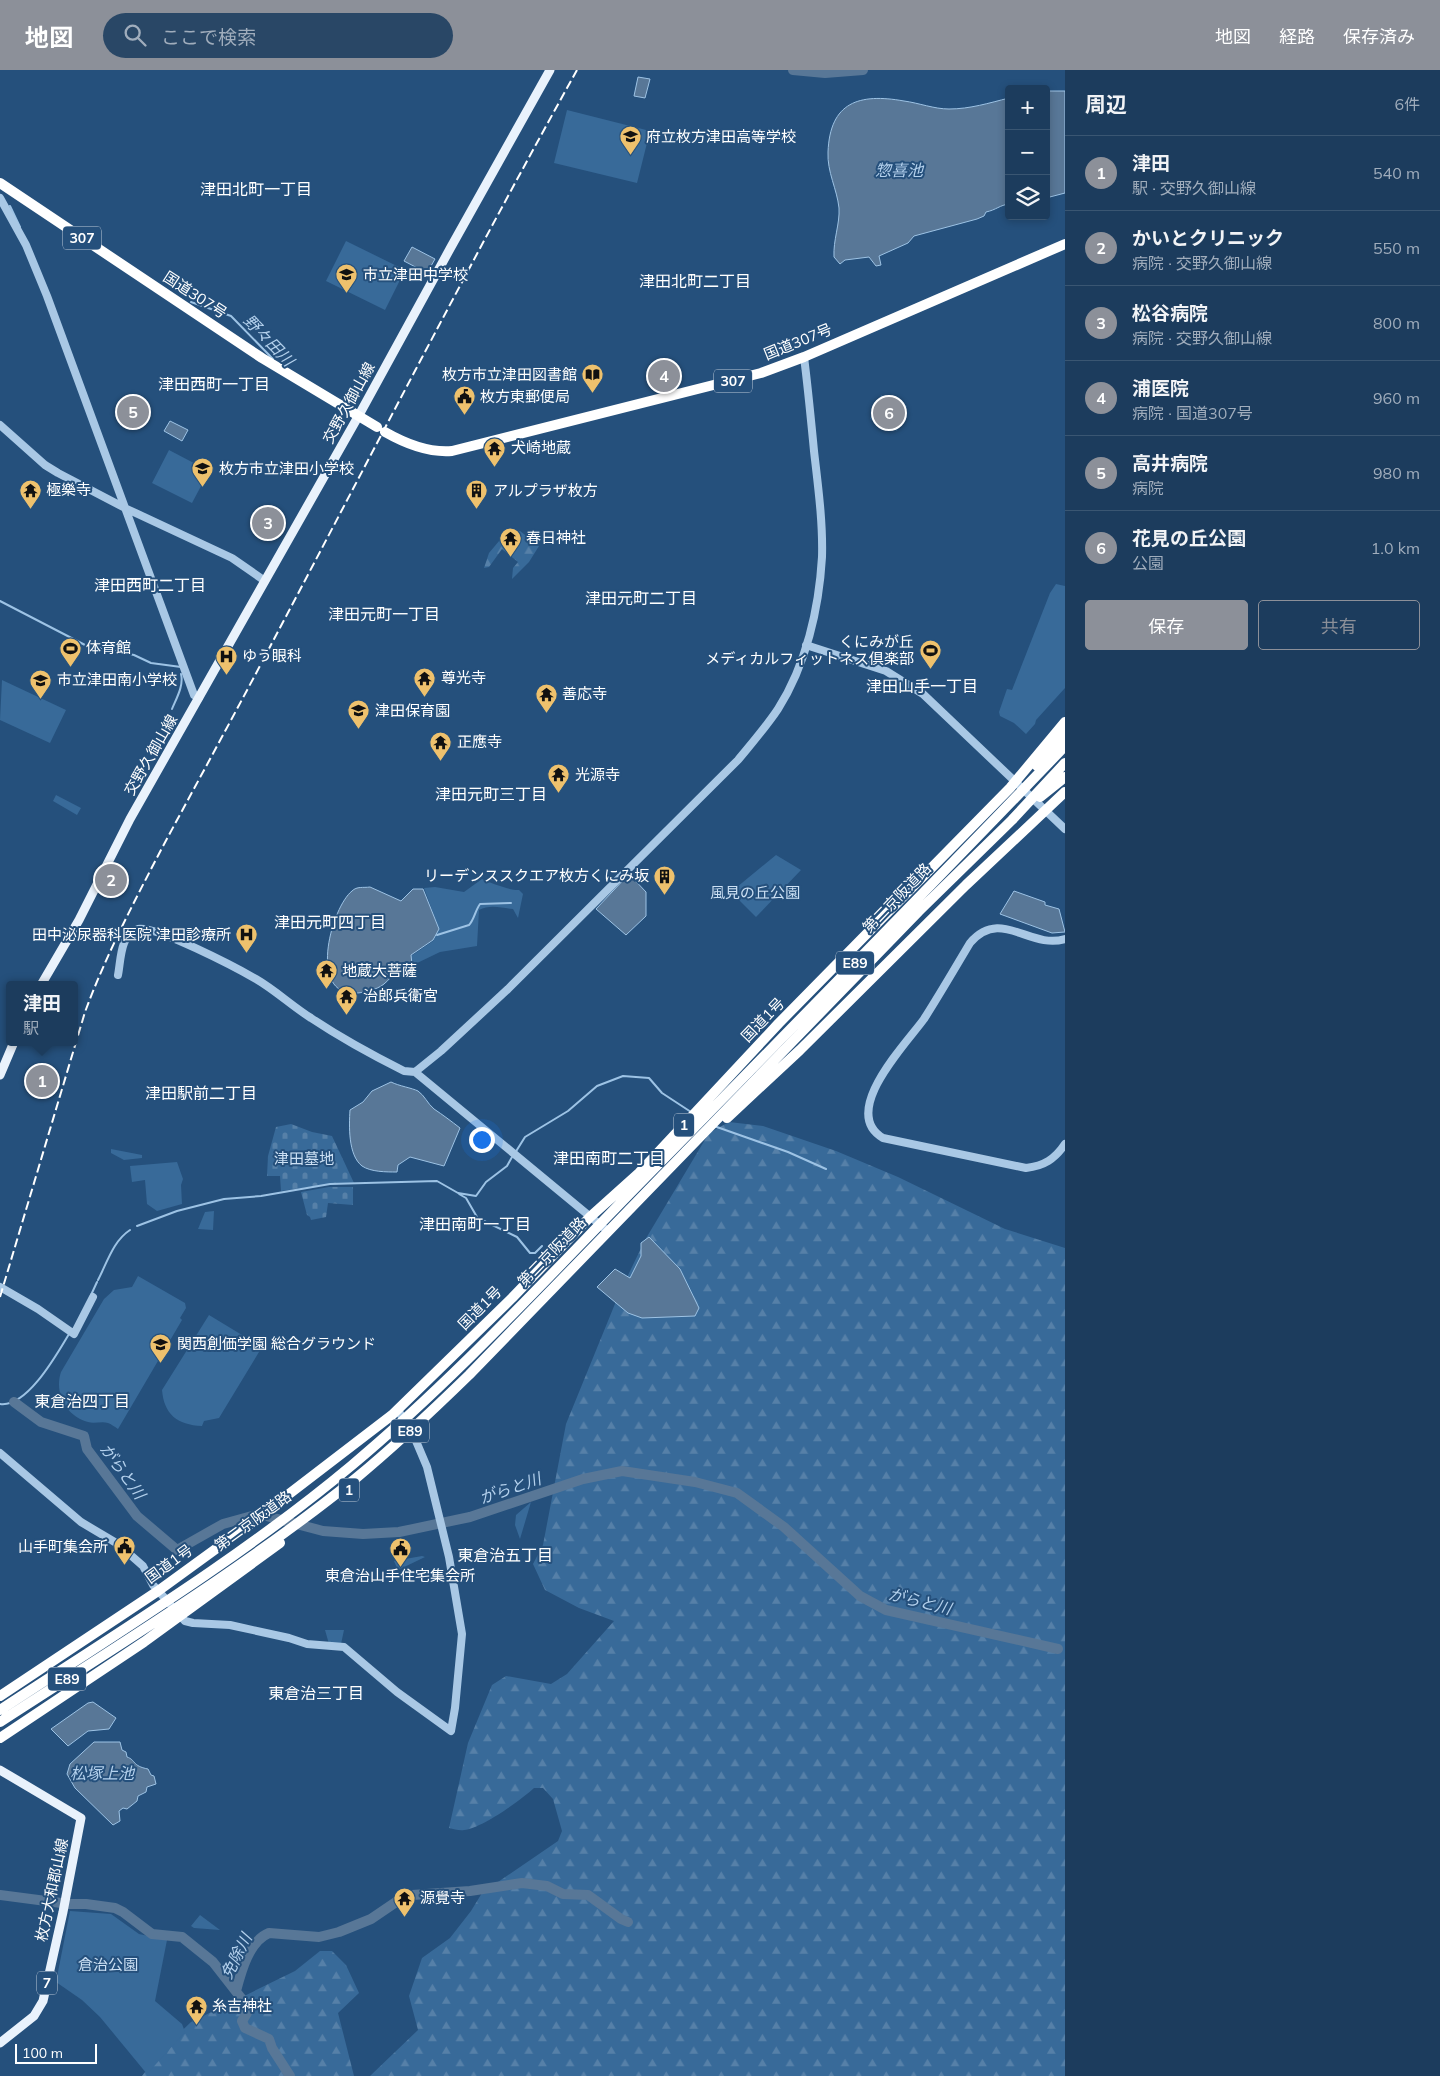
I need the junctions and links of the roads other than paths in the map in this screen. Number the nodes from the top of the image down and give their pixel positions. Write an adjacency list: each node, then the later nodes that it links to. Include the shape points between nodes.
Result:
1 (550, 70): 6 (main road, 交野久御山線)
2 (0, 183): 6 (highway, 国道307号 / 307, via 293,377)
3 (0, 198): 8 (street, via 28,251)
4 (1065, 244): 5 (highway, 国道307号 / 307)
5 (804, 357): 6 (highway, 国道307号 / 307, via 740,379 452,451 422,449 381,430); 10 (street, via 822,555 818,595)
6 (359, 415): 9 (main road, 交野久御山線)
7 (0, 425): 8 (street, via 45,465)
8 (127, 509): 9 (street, via 232,558); 11 (street, via 194,695)
9 (265, 581): 11 (main road, 交野久御山線)
10 (806, 645): 20 (street, via 886,671 908,684); 25 (street, via 779,708 738,760 508,989)
11 (199, 698): 23 (main road, 交野久御山線)
12 (1065, 722): 29 (highway, 国道1号 / 1, via 1010,788 779,1024 639,1173)
13 (1065, 733): 18 (highway)
14 (1065, 746): 18 (highway, 第二京阪道路 / E89)
15 (1065, 763): 19 (highway, 第二京阪道路 / E89)
16 (1065, 777): 19 (highway)
17 (1065, 792): 28 (highway, 1, via 800,1050 683,1159)
18 (996, 818): 28 (highway, 第二京阪道路 / E89)
19 (1012, 820): 28 (highway, 第二京阪道路 / E89)
20 (1063, 824)
21 (1065, 939): 27 (street, via 1049,941 1005,928 992,928 979,934 970,943 924,1018 888,1064 868,1116 870,1126 883,1138 1026,1168 1046,1163)
22 (118, 975): 25 (street, via 126,937 138,930 149,929 256,979 311,1018 396,1067)
23 (43, 981)
24 (12, 1046): 26 (main road)
25 (415, 1072): 29 (street)
26 (0, 1075)
27 (1065, 1144)
28 (650, 1185): 30 (highway, 1); 35 (highway, 第二京阪道路 / E89, via 389,1434 317,1494); 37 (highway, 第二京阪道路 / E89, via 469,1375 397,1443 317,1508)
29 (590, 1217): 30 (street); 33 (highway, 国道1号 / 1)
30 (611, 1234): 43 (highway, 1, via 442,1407 351,1488 175,1620)
31 (0, 1287): 32 (street, via 74,1334)
32 (93, 1297)
33 (398, 1410): 36 (highway, 国道1号 / 1); 36 (street, via 427,1467 449,1557 462,1634 451,1731 397,1692 344,1647 307,1644 230,1625 185,1621)
34 (0, 1453): 36 (street, via 81,1522 118,1544 143,1566)
35 (213, 1568): 39 (highway, via 170,1591); 40 (highway, 第二京阪道路 / E89)
36 (158, 1590): 38 (highway, 国道1号 / 1)
37 (178, 1607): 41 (highway, 第二京阪道路 / E89); 42 (highway, via 139,1640 92,1668)
38 (0, 1696)
39 (0, 1702)
40 (0, 1710)
41 (0, 1722)
42 (0, 1733)
43 (0, 1738)
44 (0, 1770): 45 (main road, 枚方大和郡山線 / 7, via 81,1818 65,1904 40,2007 34,2016)
45 (0, 2043)

